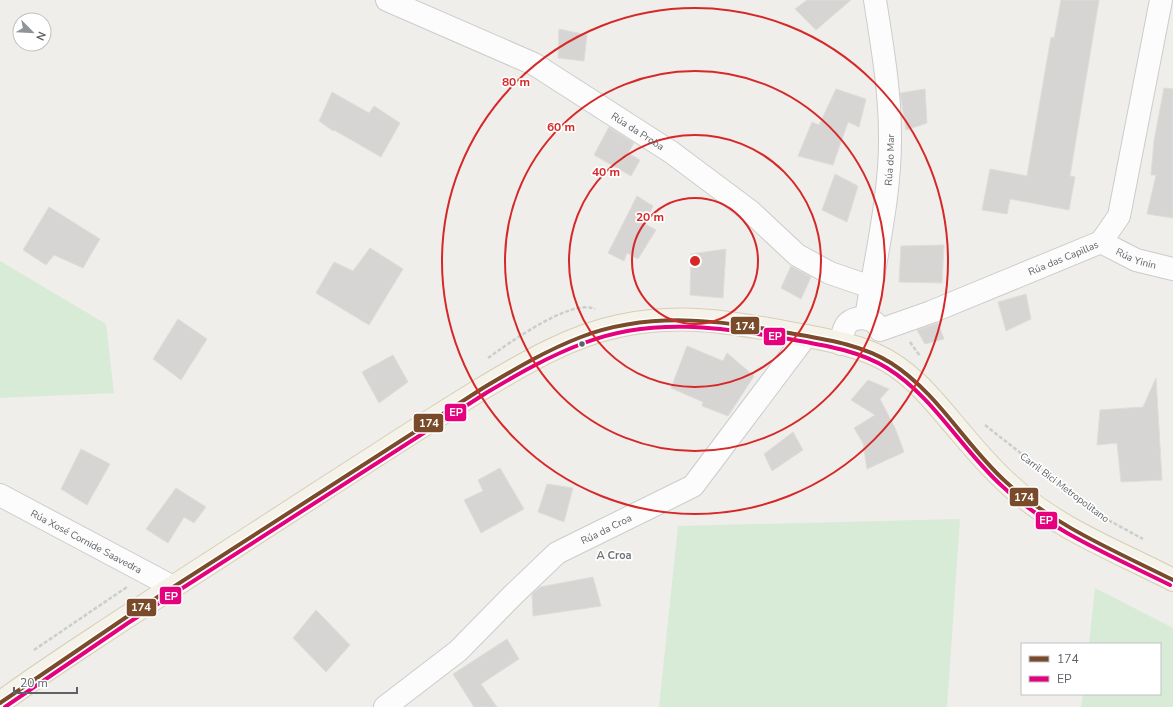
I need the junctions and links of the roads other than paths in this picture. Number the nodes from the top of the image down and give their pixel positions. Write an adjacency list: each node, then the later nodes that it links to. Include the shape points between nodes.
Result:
1 (387, 0): 6 (street, Rúa da Proba, via 534,64 671,152 750,211 797,255 830,273)
2 (875, 0): 6 (street, Rúa do Mar, via 888,87 890,136 887,183)
3 (1161, 0): 4 (street, Rúa das Capillas, via 1119,216)
4 (1102, 242): 5 (street, Rúa Yinin, via 1136,260); 7 (street, Rúa das Capillas, via 931,312)
5 (1173, 269)
6 (871, 288): 7 (street, Rúa do Mar)
7 (873, 324): 9 (street, Rúa das Capillas, via 856,319 848,323 843,330); 10 (street, Rúa do Mar, via 880,338)
8 (806, 336): 9 (main road); 13 (main road, via 738,323 692,318 619,326 574,339 517,368 460,402); 15 (street, Rúa da Croa, via 693,486 557,553 458,651)
9 (841, 344): 10 (main road)
10 (876, 355): 12 (main road, via 916,382 991,466 1013,488 1040,509 1084,535)
11 (0, 495): 13 (street, Rúa Xosé Cornide Saavedra)
12 (1173, 580)
13 (173, 587): 14 (main road)
14 (0, 703)
15 (385, 707)

